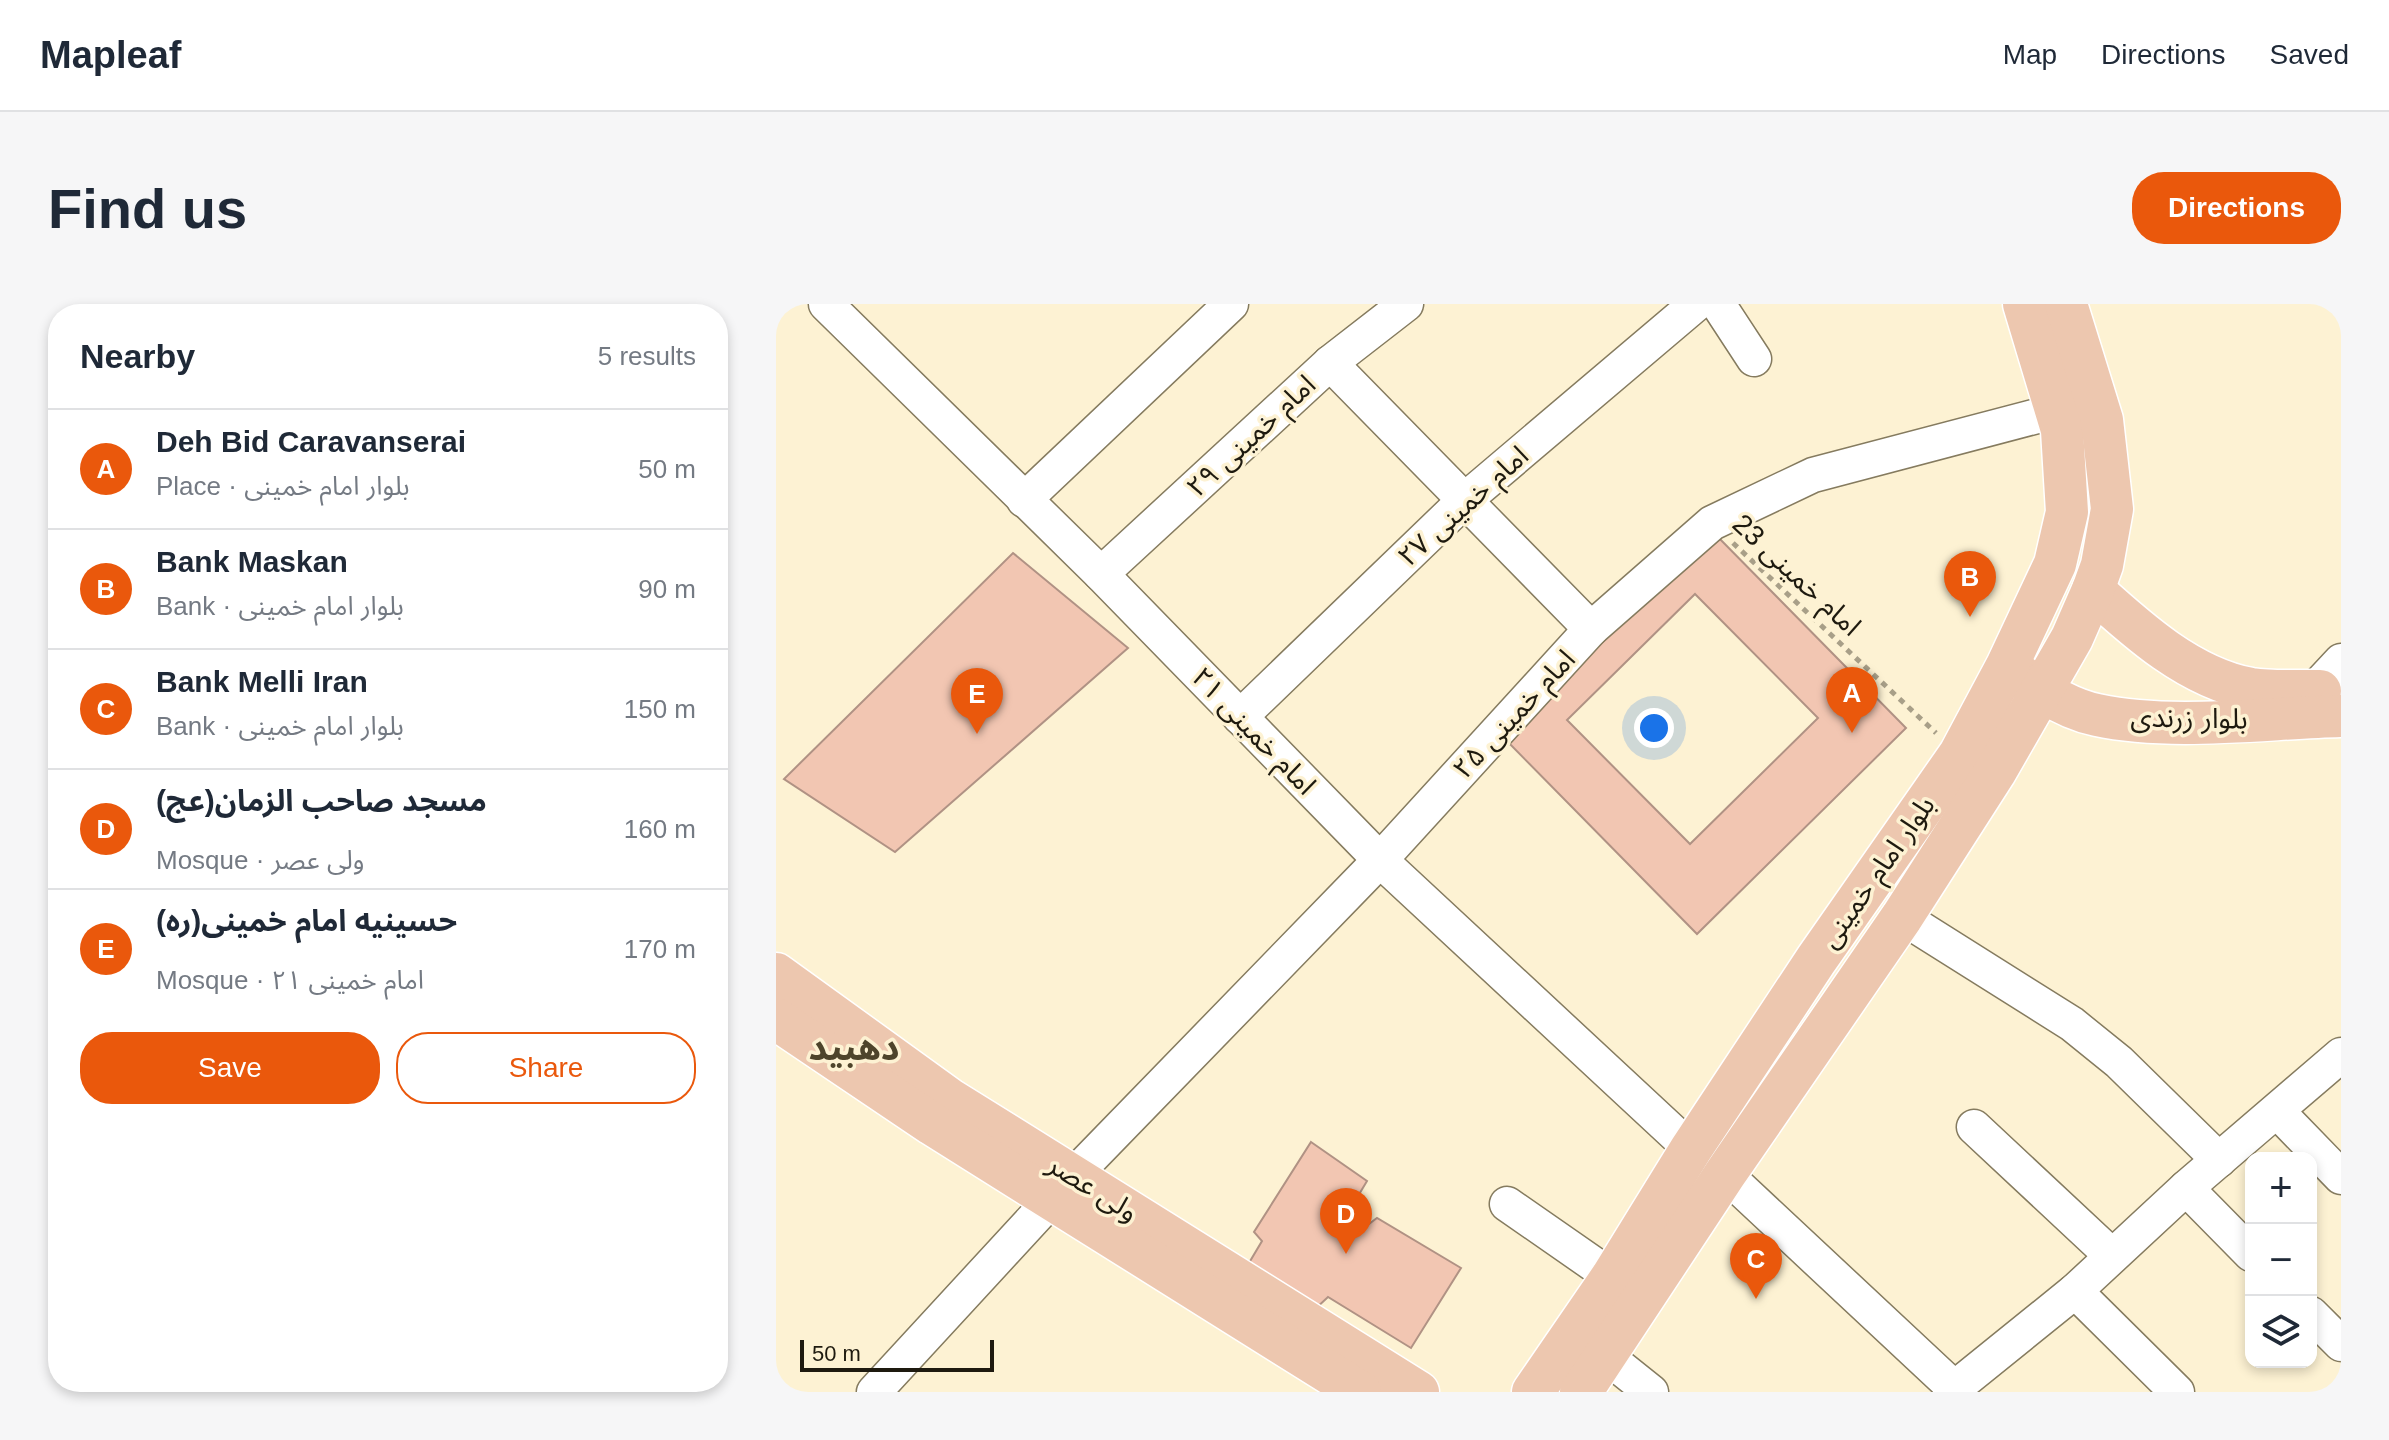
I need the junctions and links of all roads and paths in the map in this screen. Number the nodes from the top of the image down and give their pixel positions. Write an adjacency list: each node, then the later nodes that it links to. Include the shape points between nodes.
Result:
1 (826, 304): 12 (street, امام خمینی ۲۱)
2 (1231, 304): 12 (street)
3 (1696, 304): 11 (street, امام خمینی ۲۷)
4 (1718, 304): 8 (street)
5 (2024, 304): 10 (main road, بلوار امام خمینی)
6 (2070, 306): 15 (main road, بلوار امام خمینی, via 2102,420 2112,509)
7 (1388, 309): 9 (street, امام خمینی ۲۹)
8 (1754, 359)
9 (1330, 363): 11 (street); 14 (street, امام خمینی ۲۹)
10 (2056, 411): 13 (street, امام خمینی ۲۵, via 1813,475); 18 (main road, بلوار امام خمینی, via 2067,512 2055,564)
11 (1466, 499): 16 (street); 21 (street, امام خمینی ۲۷)
12 (1024, 500): 14 (street, امام خمینی ۲۱)
13 (1712, 523): 16 (street, امام خمینی ۲۵); 22 (path, امام خمینی 23)
14 (1101, 574): 21 (street, امام خمینی ۲۱)
15 (2093, 590): 19 (main road, بلوار امام خمینی); 20 (main road, بلوار زرندی, via 2167,651 2203,672 2250,688)
16 (1591, 629): 23 (street, امام خمینی ۲۵)
17 (2341, 661): 20 (street)
18 (2007, 666): 19 (main road, بلوار زرندی); 22 (main road, بلوار امام خمینی)
19 (2042, 692): 20 (main road, بلوار زرندی, via 2096,715 2166,721); 24 (main road, بلوار امام خمینی)
20 (2332, 699)
21 (1240, 717): 23 (street, امام خمینی ۲۱)
22 (1960, 754): 25 (main road, بلوار امام خمینی)
23 (1380, 860): 32 (street, امام خمینی ۲۱); 36 (street, امام خمینی ۲۵)
24 (1902, 917): 27 (main road, بلوار امام خمینی); 33 (street, via 2072,1024 2119,1062)
25 (1816, 960): 27 (main road); 32 (main road, بلوار امام خمینی)
26 (776, 974): 36 (main road, ولی عصر)
27 (1856, 983): 34 (main road, بلوار امام خمینی)
28 (776, 1019): 36 (main road, ولی عصر, via 932,1124)
29 (2341, 1055): 30 (street)
30 (2277, 1111): 33 (street); 35 (street)
31 (1974, 1127): 40 (street)
32 (1691, 1149): 41 (main road, بلوار امام خمینی)
33 (2219, 1160): 37 (street)
34 (1725, 1174): 45 (main road, بلوار امام خمینی); 46 (street)
35 (2341, 1177)
36 (1064, 1187): 47 (street, امام خمینی ۲۵); 48 (main road, ولی عصر); 49 (main road, ولی عصر)
37 (2186, 1188): 39 (street); 40 (street)
38 (1507, 1204): 41 (street)
39 (2245, 1248)
40 (2111, 1255): 42 (street)
41 (1612, 1277): 50 (main road, بلوار امام خمینی)
42 (2075, 1291): 46 (street); 53 (street)
43 (2317, 1320): 44 (street)
44 (2341, 1344)
45 (1606, 1356): 51 (main road, بلوار امام خمینی); 52 (street)
46 (1952, 1390)
47 (874, 1392)
48 (1360, 1392)
49 (1418, 1392)
50 (1533, 1392)
51 (1581, 1392)
52 (1651, 1392)
53 (2177, 1392)

